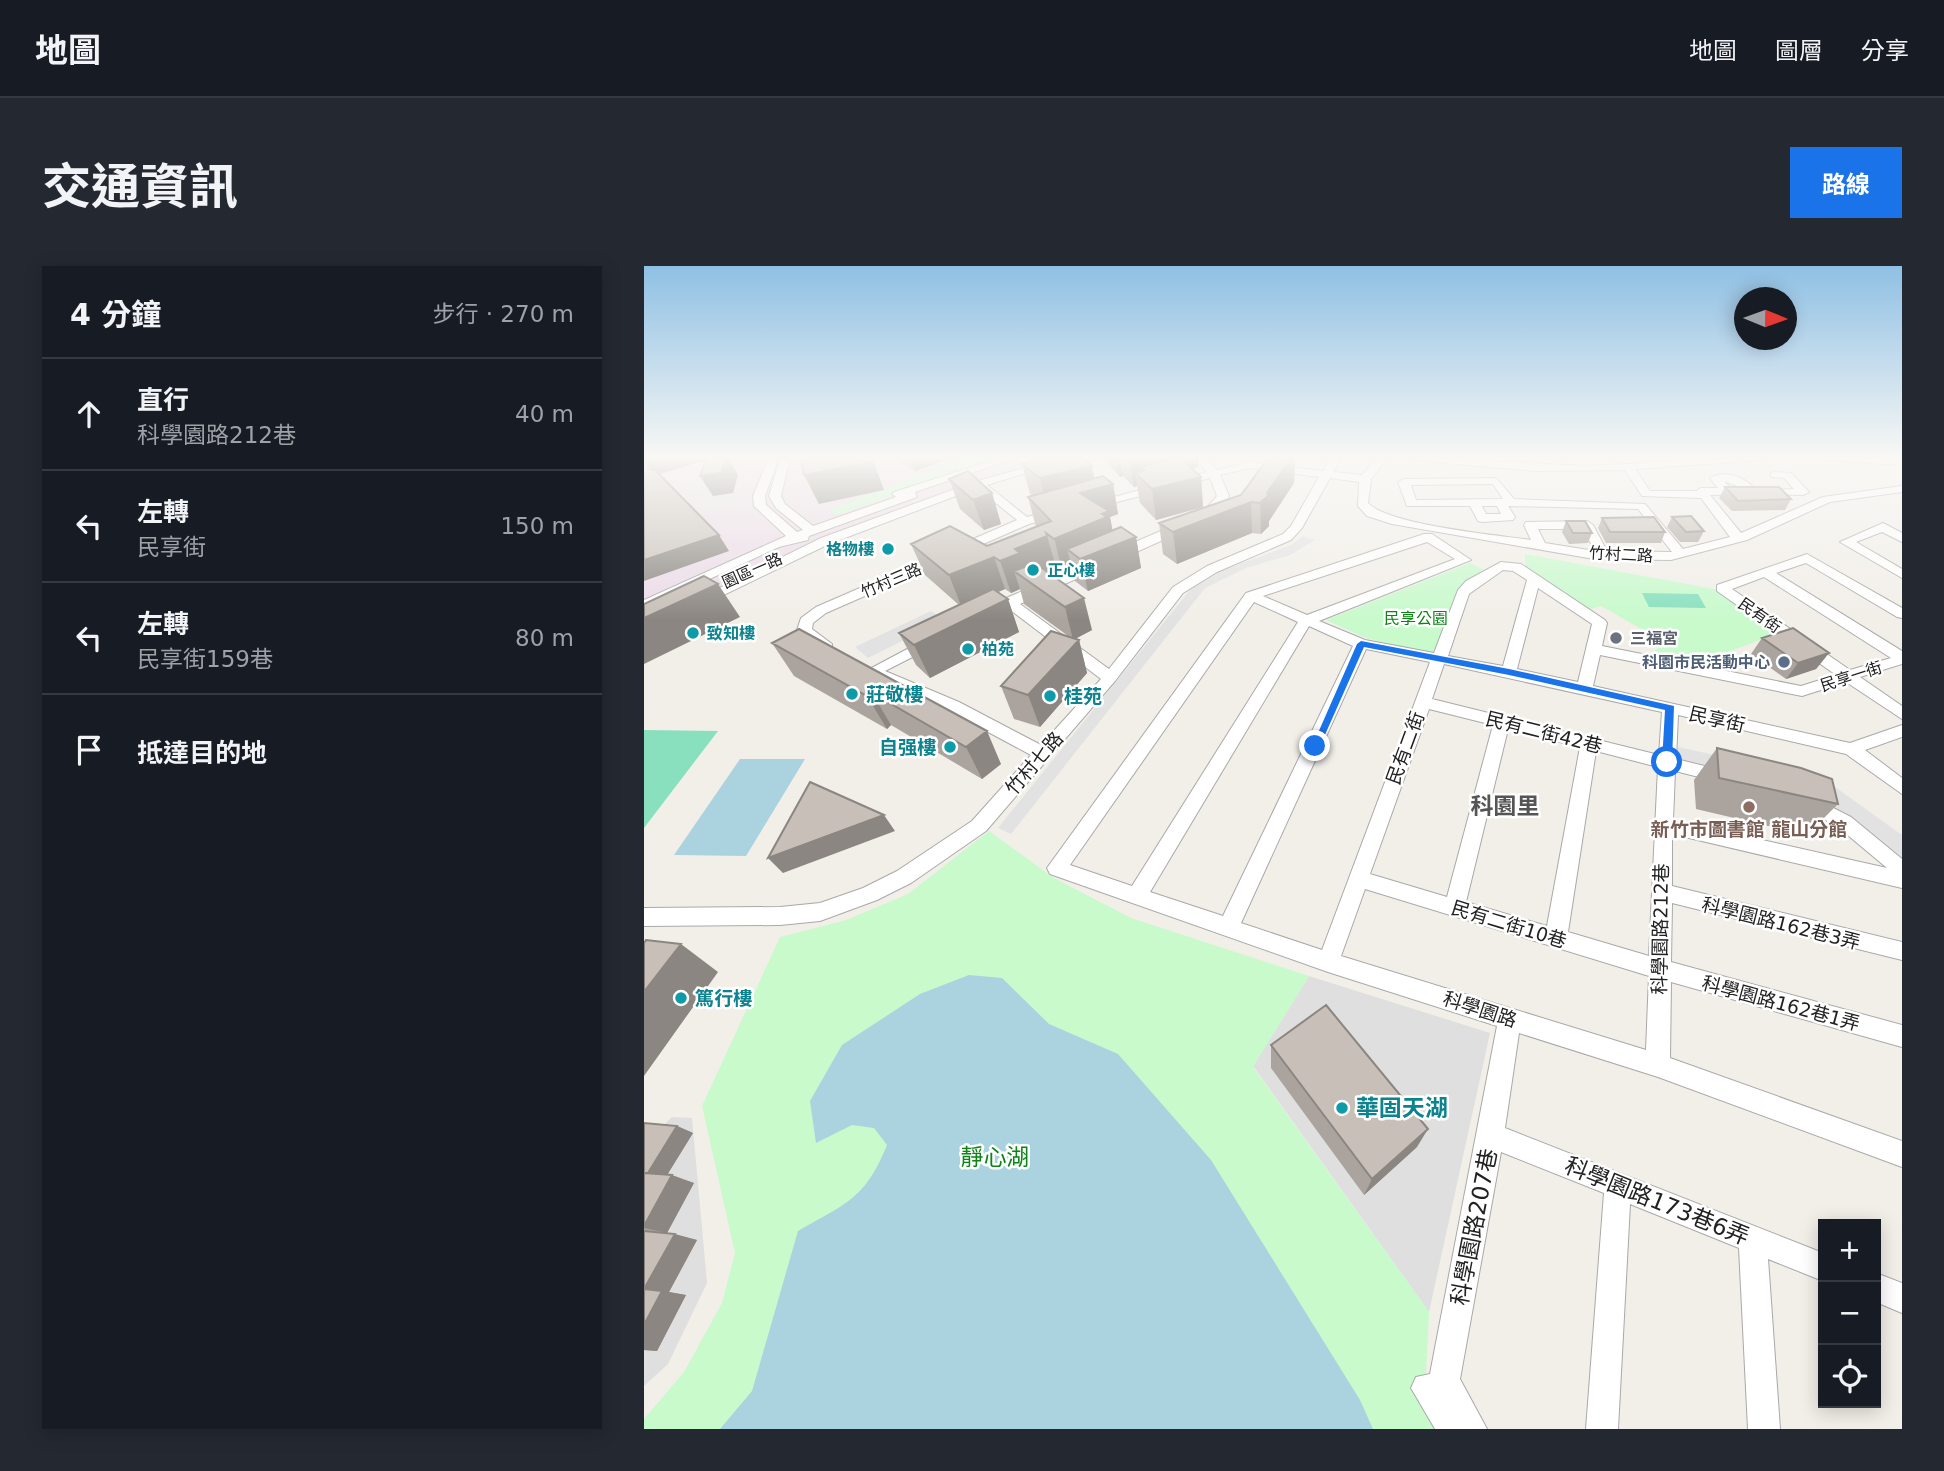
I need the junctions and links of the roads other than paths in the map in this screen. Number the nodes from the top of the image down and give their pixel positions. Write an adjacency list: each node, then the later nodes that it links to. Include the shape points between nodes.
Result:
1 (765, 511): 23 (street)
2 (783, 511): 23 (street)
3 (872, 511): 23 (street)
4 (877, 511): 23 (street, 園區一路)
5 (897, 511): 24 (street)
6 (902, 511): 24 (street)
7 (1011, 511): 19 (street)
8 (1064, 511): 19 (street, 竹村三路)
9 (1212, 511): 34 (street)
10 (1306, 511): 49 (street, 竹村七路, via 1287,537 1212,569 1178,590)
11 (1369, 511): 21 (street, 竹村二路, via 1396,521)
12 (1443, 511): 21 (street)
13 (1479, 511): 14 (street, via 1482,518 1509,517)
14 (1508, 511)
15 (1573, 511): 20 (street)
16 (1645, 511): 27 (street)
17 (1716, 511): 25 (street)
18 (1797, 511): 25 (street, 竹村二路)
19 (1024, 522): 44 (street, 竹村三路, via 821,610 806,621 804,630)
20 (1580, 525): 26 (street, via 1530,525); 28 (street, via 1587,525)
21 (1449, 529): 26 (street, 竹村二路)
22 (1902, 537): 30 (street, via 1883,527 1846,542)
23 (802, 538): 24 (street); 32 (street); 35 (street, 園區一路); 36 (street); 38 (street, 園區一路)
24 (827, 538)
25 (1738, 538): 27 (street, 竹村二路)
26 (1539, 544): 28 (street, 竹村二路)
27 (1681, 554): 28 (street, 竹村二路)
28 (1603, 555)
29 (1768, 573): 37 (street, via 1807,558); 46 (street); 48 (street, 民有街, via 1722,588)
30 (1902, 574)
31 (1534, 579): 43 (street, via 1600,623); 45 (street, 民有二街, via 1516,567 1501,566 1471,584 1463,593); 47 (street)
32 (644, 596)
33 (1251, 596): 40 (street, 民享街); 40 (street, via 1428,537 1465,560); 68 (street, 科學園路, via 1057,868)
34 (1009, 602): 39 (street); 49 (street)
35 (644, 605)
36 (690, 606)
37 (1902, 614)
38 (644, 620)
39 (975, 620)
40 (1305, 621): 42 (street, 民享街); 68 (street)
41 (941, 637): 58 (street, via 866,669 953,706)
42 (1361, 644): 45 (street, 民享街); 71 (street)
43 (1595, 649): 48 (street, 民享一街, via 1802,691); 50 (street)
44 (839, 654)
45 (1438, 658): 47 (street, 民享街); 51 (street, 民有二街)
46 (1902, 659): 48 (street, 民享一街)
47 (1509, 672): 50 (street, 民享街)
48 (1848, 677): 53 (street, 民有街)
49 (1110, 678): 58 (street, 竹村七路)
50 (1584, 689): 52 (street, 民享街)
51 (1422, 702): 54 (street, 民有二街42巷); 65 (street, 民有二街)
52 (1670, 708): 57 (street, 民享街); 59 (street, 科學園路212巷)
53 (1902, 714)
54 (1502, 722): 56 (street, 民有二街42巷); 69 (street)
55 (1902, 731): 57 (street)
56 (1589, 743): 59 (street, 民有二街42巷); 72 (street)
57 (1851, 749): 61 (street)
58 (1041, 753): 70 (street, 竹村七路, via 979,826 928,863 870,894 820,912)
59 (1667, 762): 60 (street, 民有二街42巷); 63 (street, 科學園路212巷)
60 (1741, 782)
61 (1902, 787)
62 (1788, 795): 64 (street, via 1821,807)
63 (1663, 825): 66 (street); 67 (street, 科學園路212巷)
64 (1902, 870)
65 (1358, 879): 69 (street, 民有二街10巷); 74 (street, 民有二街)
66 (1902, 880)
67 (1661, 892): 73 (street, 科學園路162巷3弄); 75 (street, 科學園路212巷)
68 (1136, 897): 71 (street, 科學園路)
69 (1454, 908): 72 (street, 民有二街10巷)
70 (644, 917)
71 (1228, 927): 74 (street, 科學園路)
72 (1556, 938): 75 (street, 民有二街10巷)
73 (1902, 951)
74 (1328, 962): 76 (street, 科學園路)
75 (1660, 969): 77 (street, 科學園路162巷1弄); 78 (street, 科學園路212巷)
76 (1510, 1017): 78 (street, 科學園路); 79 (street, 科學園路207巷)
77 (1902, 1036)
78 (1658, 1065): 80 (street, 科學園路)
79 (1491, 1135): 81 (street, 科學園路173巷6弄); 88 (street, 科學園路207巷, via 1444,1381)
80 (1902, 1154)
81 (1618, 1185): 82 (street, 科學園路173巷6弄); 89 (street)
82 (1753, 1239): 83 (street, 科學園路173巷6弄); 90 (street)
83 (1818, 1265)
84 (1881, 1289): 85 (street)
85 (1902, 1298)
86 (1427, 1388): 87 (street)
87 (1453, 1429)
88 (1471, 1429)
89 (1602, 1429)
90 (1764, 1429)

